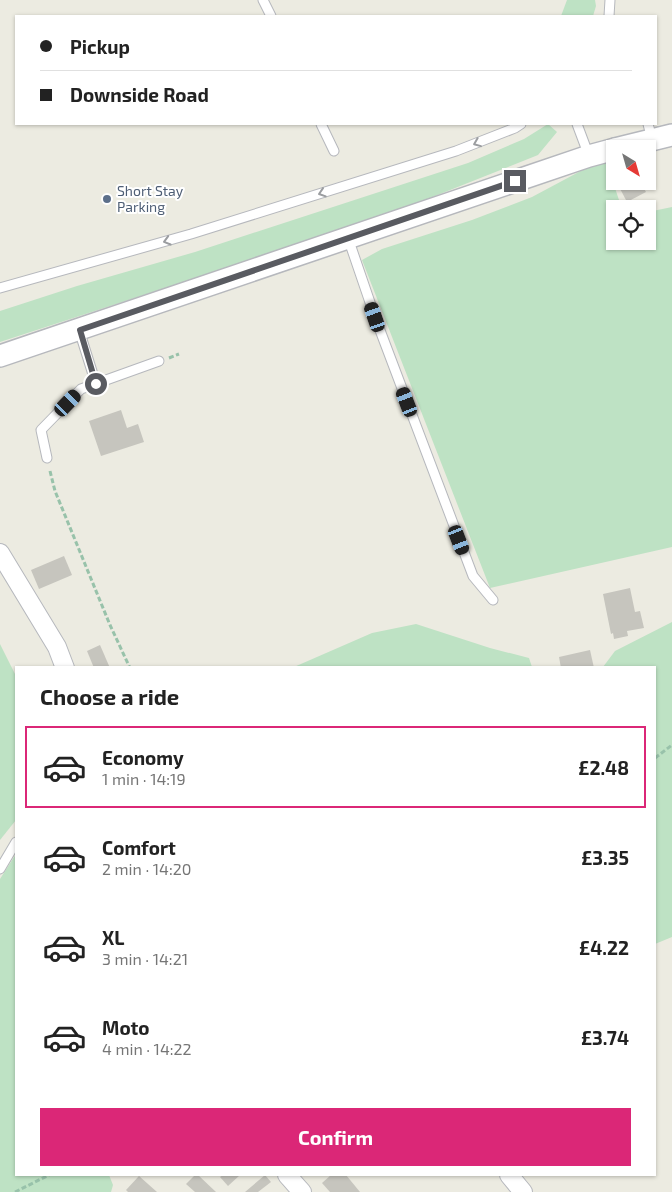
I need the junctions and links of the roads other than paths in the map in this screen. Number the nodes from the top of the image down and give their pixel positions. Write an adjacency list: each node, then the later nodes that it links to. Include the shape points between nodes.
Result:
1 (263, 0): 3 (lane)
2 (610, 0): 4 (lane)
3 (270, 15)
4 (609, 15)
5 (321, 125): 10 (lane)
6 (520, 125): 14 (lane, one-way to 14, via 456,151 191,234)
7 (577, 125): 12 (lane)
8 (657, 132): 9 (street)
9 (637, 140)
10 (334, 151)
11 (606, 151): 12 (street)
12 (589, 156): 13 (street)
13 (348, 238): 15 (street); 21 (lane, via 473,576)
14 (0, 288)
15 (80, 330): 16 (street); 18 (lane)
16 (0, 356)
17 (159, 361): 18 (lane)
18 (96, 384): 19 (lane, via 81,390 41,430)
19 (47, 458)
20 (0, 552): 22 (street, via 57,647)
21 (493, 600)
22 (64, 666)
23 (15, 844): 24 (lane)
24 (0, 869)
25 (288, 1176): 27 (street)
26 (510, 1176): 28 (street)
27 (302, 1192)
28 (523, 1192)

